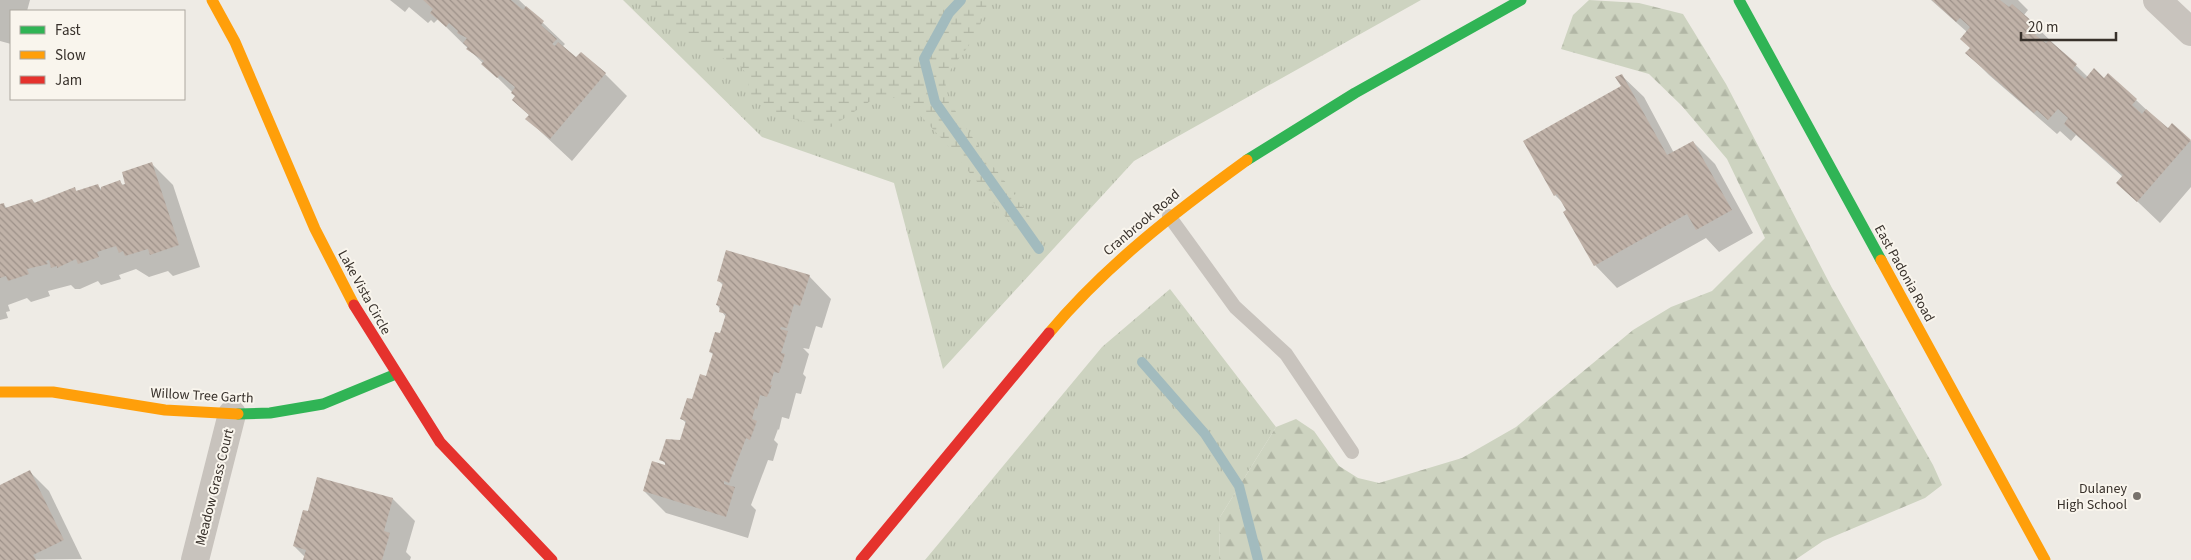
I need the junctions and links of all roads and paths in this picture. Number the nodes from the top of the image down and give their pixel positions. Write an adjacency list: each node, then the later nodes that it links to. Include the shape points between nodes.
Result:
1 (212, 0): 7 (street, Lake Vista Circle, via 235,42 315,229 359,315)
2 (1521, 0): 6 (street, Cranbrook Road, via 1309,119)
3 (1739, 0): 14 (street, East Padonia Road)
4 (2157, 0): 5 (street)
5 (2191, 32)
6 (1169, 216): 10 (lane, via 1235,307 1286,354); 13 (street, Cranbrook Road, via 1098,279 1058,323)
7 (396, 374): 9 (street, Willow Tree Garth, via 323,404 270,413); 12 (street, Lake Vista Circle, via 440,442)
8 (0, 392): 9 (street, Willow Tree Garth, via 53,392 165,410)
9 (232, 414): 11 (street, Meadow Grass Court)
10 (1352, 452)
11 (195, 560)
12 (552, 560)
13 (861, 560)
14 (2045, 560)

